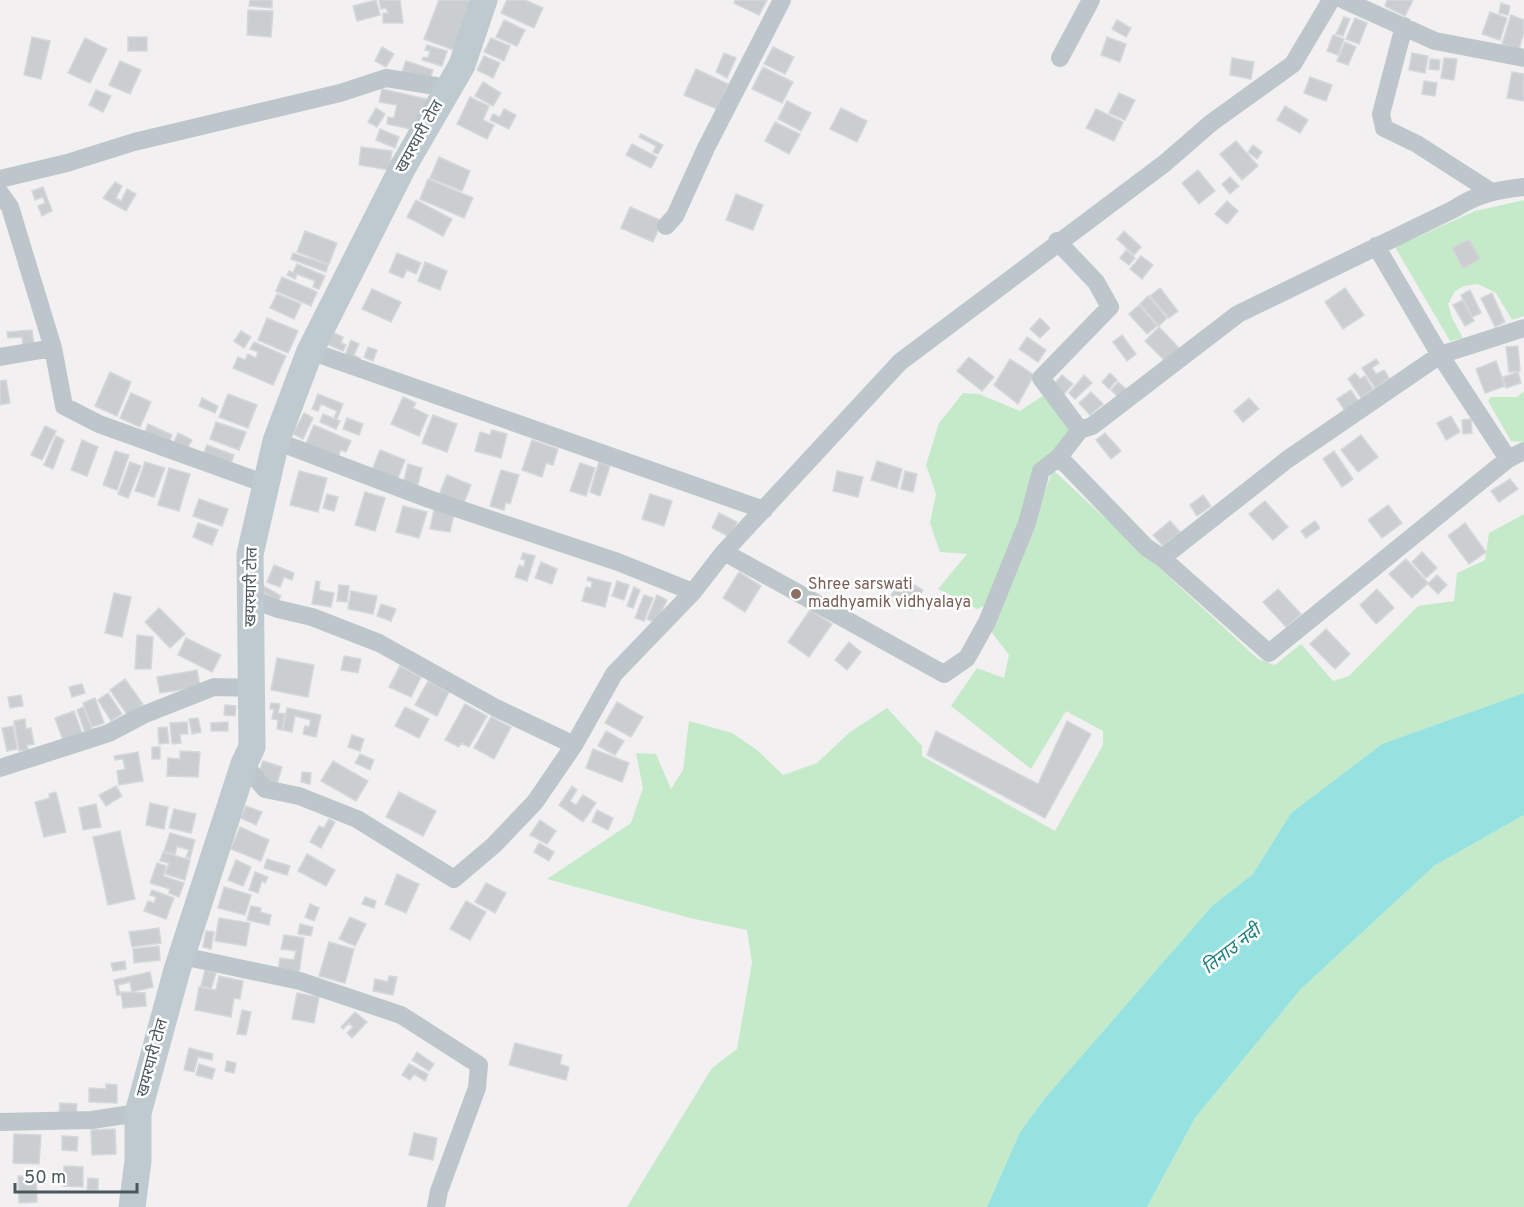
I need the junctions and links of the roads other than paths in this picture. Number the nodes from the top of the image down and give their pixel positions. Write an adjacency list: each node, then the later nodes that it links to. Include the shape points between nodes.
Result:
1 (484, 0): 9 (street, खयरघारी टोल, via 462,65)
2 (782, 0): 14 (street, via 675,216)
3 (1091, 0): 7 (street)
4 (1331, 0): 15 (street, via 1293,63)
5 (1344, 0): 6 (street)
6 (1404, 26): 8 (street, via 1435,41); 12 (street, via 1381,114 1384,128 1417,144)
7 (1060, 58)
8 (1524, 58)
9 (448, 88): 10 (street, via 386,78); 19 (street, खयरघारी टोल, via 403,166)
10 (0, 178)
11 (1524, 187): 12 (street)
12 (1490, 191): 16 (street)
13 (0, 193): 18 (street, via 10,207)
14 (666, 226)
15 (1058, 241): 22 (street, via 1096,282 1110,307 1041,378); 27 (street, via 900,362)
16 (1376, 246): 20 (street); 22 (street, via 1238,314 1092,426)
17 (1524, 328): 20 (street)
18 (53, 348): 21 (street); 26 (street, via 64,406 99,424)
19 (310, 351): 23 (street, खयरघारी टोल); 27 (street)
20 (1440, 355): 24 (street); 29 (street, via 1288,459)
21 (0, 357)
22 (1080, 430): 25 (street)
23 (276, 441): 26 (street, खयरघारी टोल); 30 (street)
24 (1516, 455): 29 (street, via 1269,653)
25 (1059, 457): 28 (street, via 1041,471 1027,524 987,622 967,658 944,674); 29 (street, via 1146,548)
26 (266, 484): 31 (street, खयरघारी टोल, via 250,554)
27 (764, 510): 28 (street)
28 (724, 552): 30 (street)
29 (1162, 558)
30 (693, 592): 33 (street, via 614,674)
31 (250, 599): 32 (street, खयरघारी टोल); 33 (street, via 312,616 378,643 496,708)
32 (253, 688): 34 (street, खयरघारी टोल, via 252,747); 35 (street, via 214,687 100,736)
33 (574, 745): 34 (street, via 535,802 454,879 357,819 298,796 265,789)
34 (244, 764): 36 (street, खयरघारी टोल)
35 (0, 768)
36 (182, 956): 37 (street, खयरघारी टोल); 40 (street, via 300,981 401,1015 479,1065 477,1088)
37 (138, 1113): 38 (street, via 93,1120); 39 (street, खयरघारी टोल, via 138,1161)
38 (0, 1122)
39 (132, 1207)
40 (436, 1207)

